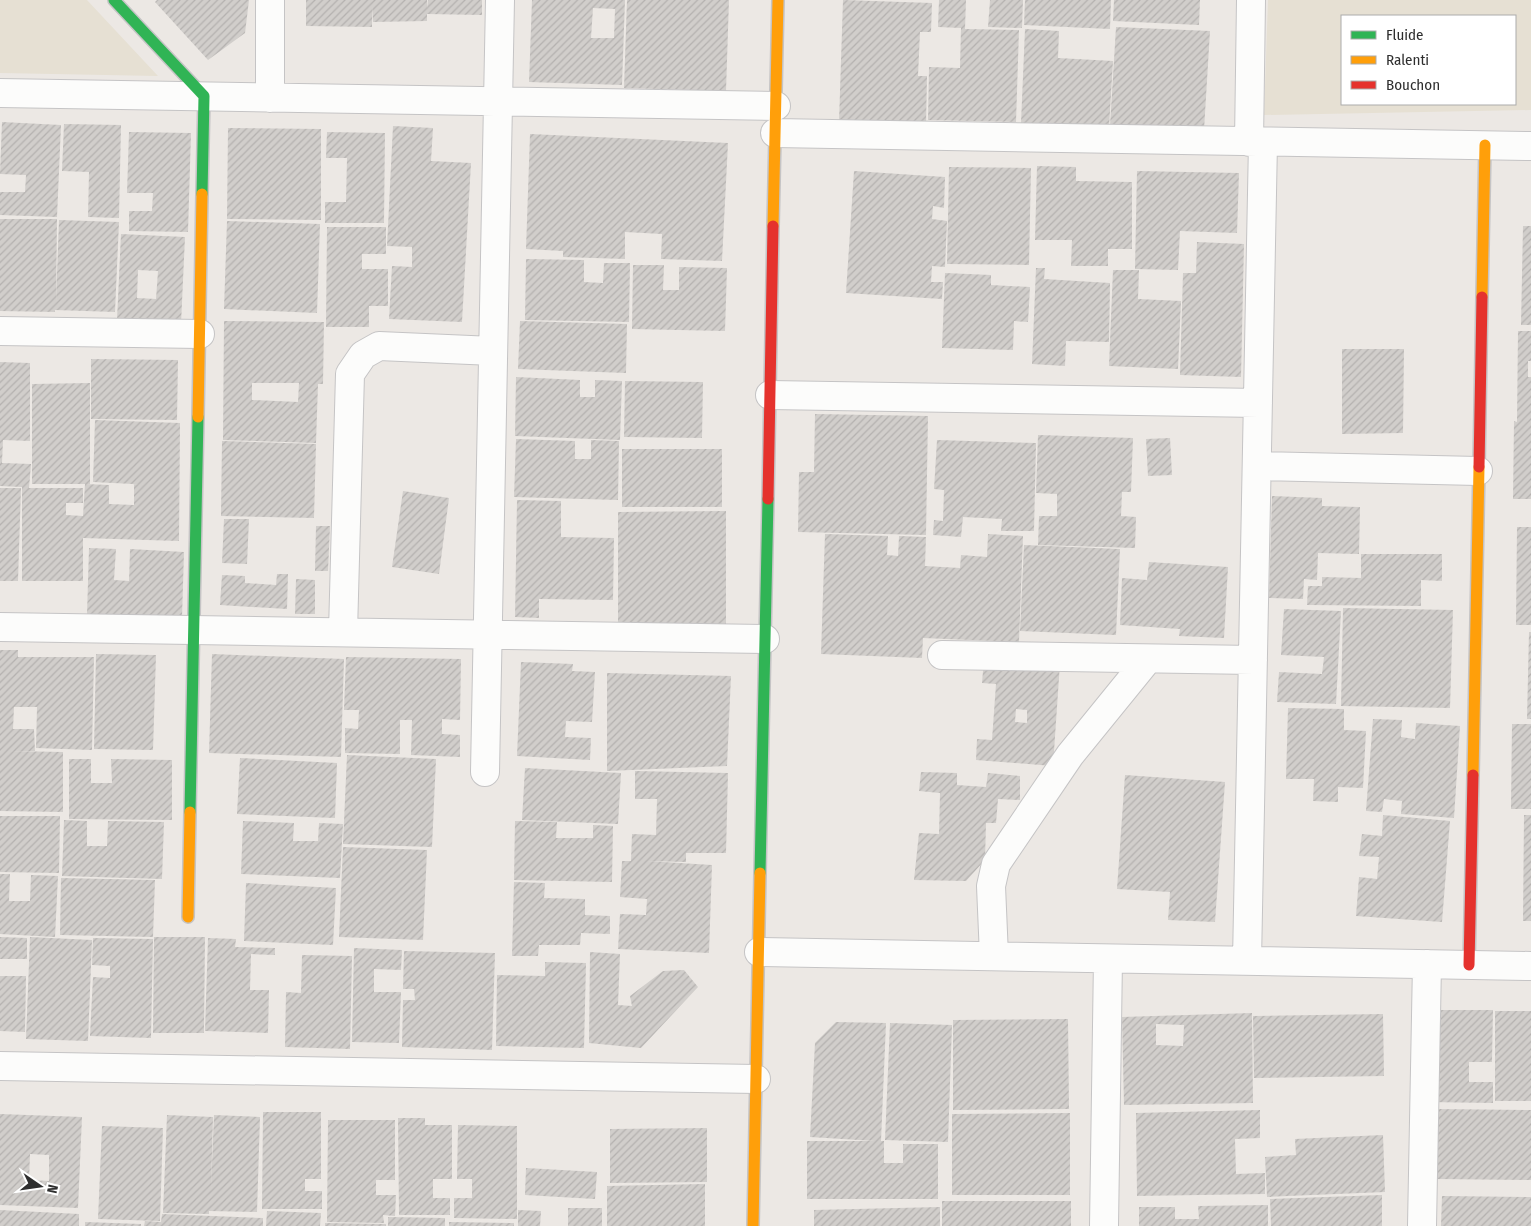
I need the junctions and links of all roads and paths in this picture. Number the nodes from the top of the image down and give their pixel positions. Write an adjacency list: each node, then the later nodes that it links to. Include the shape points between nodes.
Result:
1 (114, 0): 7 (street)
2 (270, 0): 8 (street)
3 (500, 0): 9 (street)
4 (778, 0): 10 (street)
5 (1252, 0): 12 (street)
6 (0, 93): 7 (street)
7 (204, 96): 8 (street); 16 (street)
8 (270, 98): 9 (street)
9 (498, 101): 10 (street); 17 (street)
10 (776, 106): 11 (street)
11 (775, 133): 12 (street); 18 (street)
12 (1256, 142): 13 (street); 19 (street)
13 (1485, 145): 14 (street); 21 (street)
14 (1531, 146)
15 (0, 330): 16 (street)
16 (200, 334): 23 (street)
17 (493, 351): 24 (street, via 379,346 363,355 350,374); 25 (street)
18 (770, 395): 19 (street); 26 (street)
19 (1258, 404): 20 (street)
20 (1257, 466): 21 (street); 29 (street)
21 (1478, 471): 37 (street)
22 (0, 627): 23 (street)
23 (194, 629): 24 (street); 31 (street)
24 (343, 632): 25 (street)
25 (488, 635): 26 (street); 30 (street)
26 (765, 639): 32 (street)
27 (942, 655): 28 (street)
28 (1148, 659): 29 (street); 33 (street, via 1070,755 996,864 991,886)
29 (1253, 660): 35 (street)
30 (485, 772)
31 (188, 918)
32 (759, 952): 33 (street); 40 (street)
33 (994, 956): 34 (street)
34 (1108, 959): 35 (street); 42 (street)
35 (1247, 961): 36 (street)
36 (1428, 964): 37 (street); 43 (street)
37 (1469, 965): 38 (street)
38 (1531, 966)
39 (0, 1066): 40 (street)
40 (756, 1078): 41 (street)
41 (753, 1226)
42 (1104, 1226)
43 (1422, 1226)

